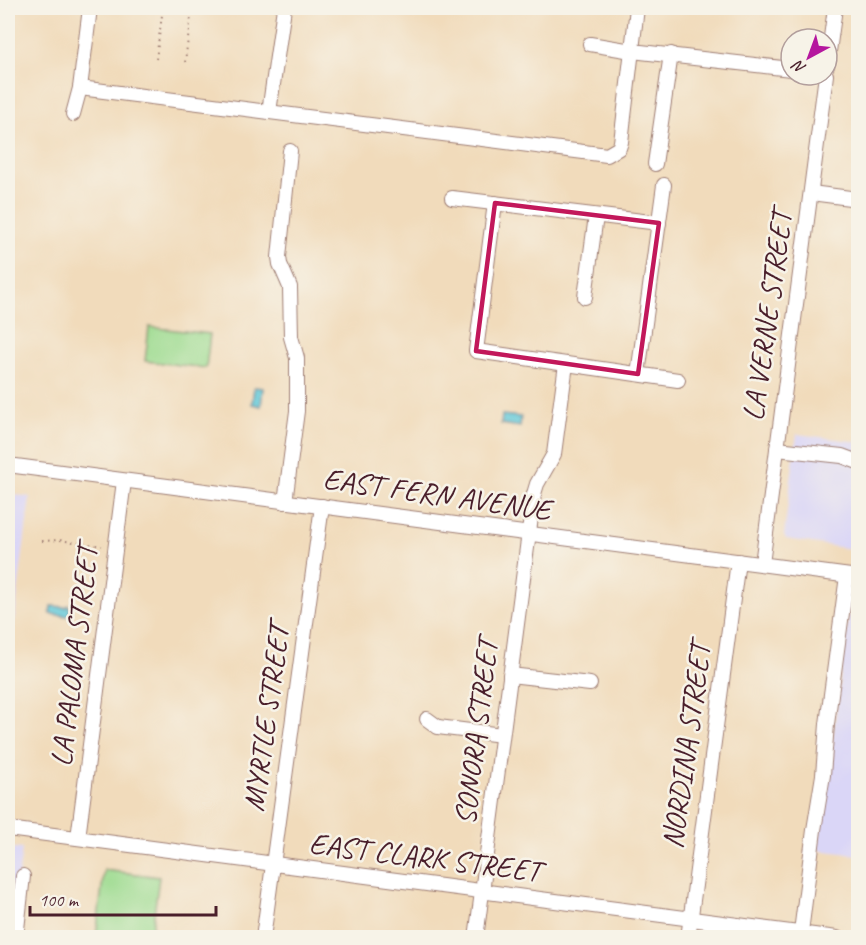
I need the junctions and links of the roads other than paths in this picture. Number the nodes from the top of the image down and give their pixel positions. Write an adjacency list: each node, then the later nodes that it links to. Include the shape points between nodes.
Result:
1 (90, 8): 11 (street)
2 (284, 8): 12 (street)
3 (637, 8): 7 (street)
4 (835, 8): 5 (street)
5 (832, 27)
6 (590, 44): 7 (street)
7 (632, 51): 8 (street); 12 (street, via 621,142 619,148 607,155)
8 (671, 54): 9 (street); 15 (street)
9 (779, 68)
10 (824, 87): 17 (street, LA VERNE STREET)
11 (80, 88): 12 (street); 13 (street)
12 (269, 112)
13 (73, 114)
14 (290, 151): 31 (street, via 279,257 290,287 291,337 297,371 289,410)
15 (655, 164)
16 (664, 185): 22 (street)
17 (811, 193): 19 (street); 27 (street, LA VERNE STREET)
18 (452, 198): 20 (street)
19 (858, 199)
20 (495, 203): 21 (street); 24 (street, via 476,351)
21 (596, 216): 22 (street); 23 (street)
22 (659, 224): 25 (street)
23 (585, 297)
24 (566, 364): 25 (street); 33 (street, SONORA STREET, via 554,454 537,484)
25 (638, 374): 26 (street)
26 (678, 380)
27 (777, 449): 28 (street, via 842,456); 35 (street, LA VERNE STREET)
28 (858, 462)
29 (8, 465): 30 (street, EAST FERN AVENUE)
30 (124, 481): 31 (street, EAST FERN AVENUE); 42 (street, LA PALOMA STREET)
31 (281, 501): 32 (street, EAST FERN AVENUE)
32 (322, 506): 33 (street, EAST FERN AVENUE); 43 (street, MYRTLE STREET)
33 (529, 534): 34 (street, EAST FERN AVENUE); 37 (street, SONORA STREET)
34 (738, 561): 35 (street, EAST FERN AVENUE); 46 (street, NORDINA STREET)
35 (762, 564): 36 (street, EAST FERN AVENUE)
36 (853, 577): 47 (street, via 827,724)
37 (510, 675): 38 (street); 40 (street, SONORA STREET)
38 (590, 684)
39 (427, 719): 40 (street, via 438,727)
40 (502, 735): 45 (street, SONORA STREET)
41 (8, 829): 42 (street, EAST CLARK STREET)
42 (78, 838): 43 (street, EAST CLARK STREET)
43 (273, 864): 45 (street, EAST CLARK STREET); 49 (street, MYRTLE STREET)
44 (24, 876): 48 (street)
45 (482, 892): 46 (street, EAST CLARK STREET); 50 (street, SONORA STREET)
46 (690, 918): 47 (street, EAST CLARK STREET); 51 (street, NORDINA STREET)
47 (801, 932): 52 (street, EAST CLARK STREET)
48 (16, 938)
49 (263, 938)
50 (476, 938)
51 (688, 938)
52 (837, 938)

